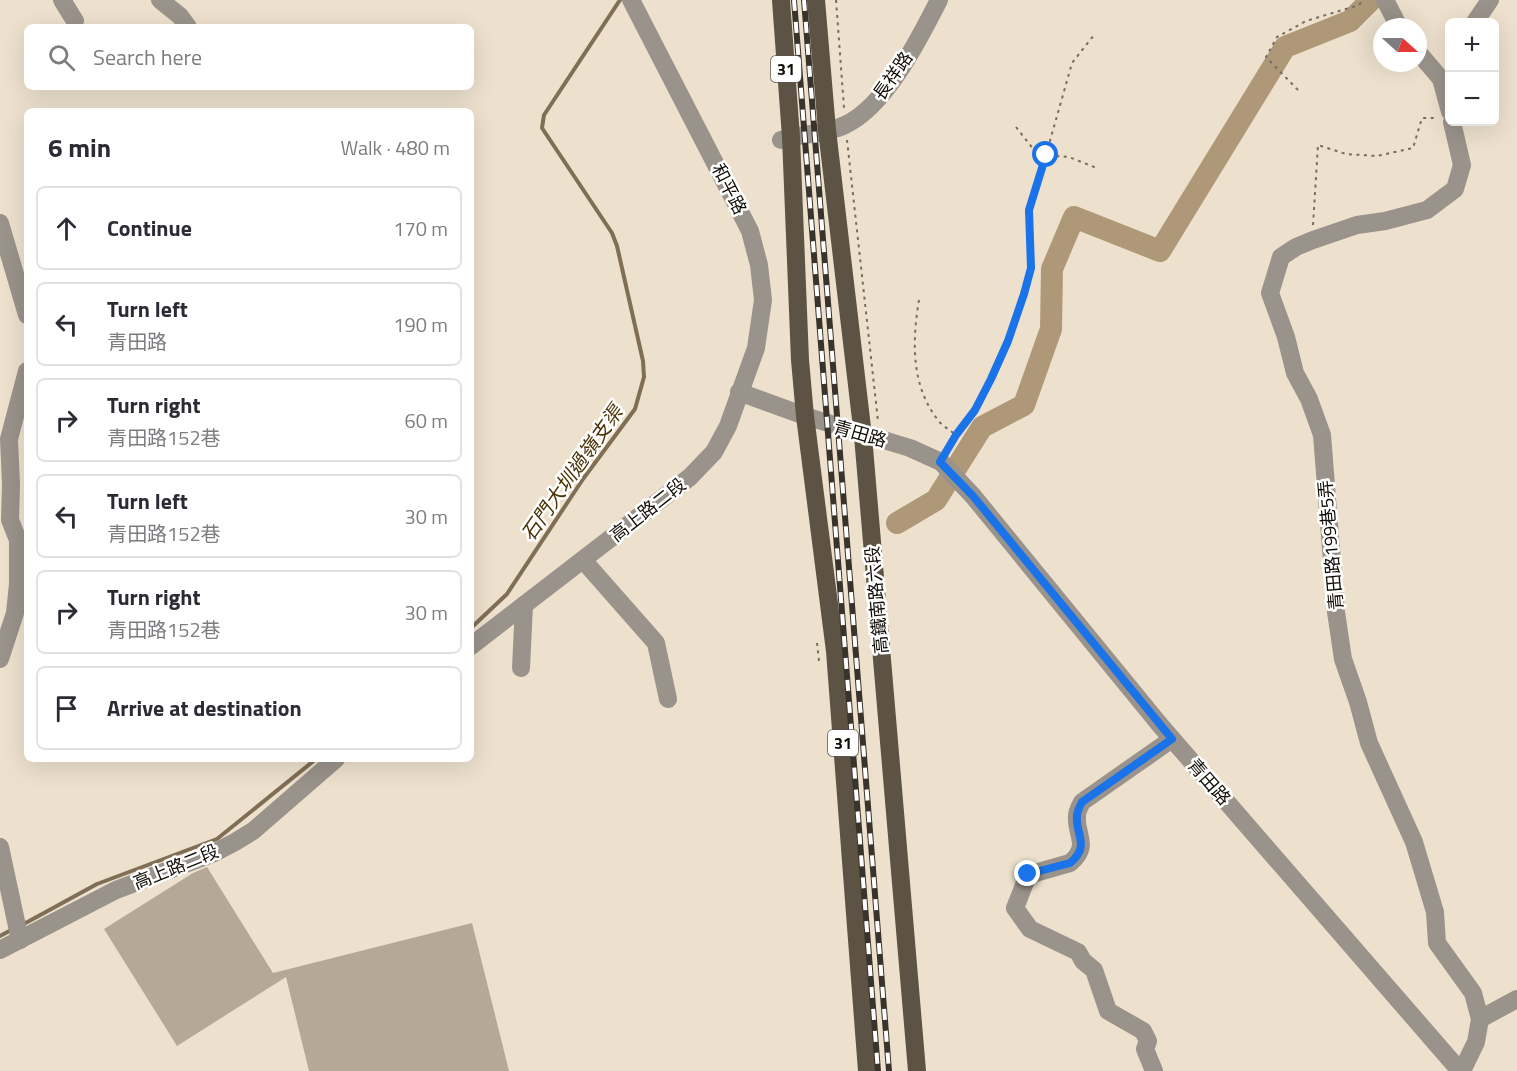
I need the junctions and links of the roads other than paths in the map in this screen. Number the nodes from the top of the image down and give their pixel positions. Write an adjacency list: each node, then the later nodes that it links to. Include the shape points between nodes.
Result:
1 (62, 0): 11 (street)
2 (160, 0): 12 (street)
3 (631, 0): 21 (street, 和平路, via 750,231 763,300 756,348)
4 (782, 0): 17 (main road, 31)
5 (816, 0): 16 (main road, 31)
6 (939, 0): 16 (street, 長祥路, via 927,26 876,103 846,125)
7 (1490, 0): 10 (street)
8 (1386, 1): 9 (street)
9 (1394, 18)
10 (1478, 18)
11 (75, 21)
12 (187, 24)
13 (1427, 58): 14 (street)
14 (1445, 71)
15 (1450, 126): 36 (street, 青田路199巷5弄, via 1462,165 1455,189 1427,210 1357,225 1296,247 1281,257 1270,293 1295,373 1322,435 1343,659 1369,744 1414,842 1435,912 1437,943 1473,993)
16 (827, 130): 17 (street, 長祥路); 23 (main road, 高鐵南路六段 / 31)
17 (786, 139): 22 (main road, 31)
18 (0, 223): 19 (street)
19 (24, 290)
20 (24, 382): 27 (street, via 9,439 10,520 18,540 18,584 15,613)
21 (739, 392): 22 (street); 24 (street, 高上路二段, via 714,452 690,477)
22 (805, 417): 23 (street, 青田路); 37 (main road, 31, via 837,672)
23 (863, 436): 30 (street, 青田路, via 910,448 950,473); 38 (main road, 高鐵南路六段 / 31)
24 (583, 560): 25 (street, 高上路二段); 29 (street, via 656,643)
25 (524, 605): 26 (street, 高上路二段); 28 (street)
26 (474, 644)
27 (0, 659)
28 (521, 668)
29 (669, 699)
30 (1172, 739): 39 (street, via 1082,802 1076,818 1082,843 1075,859 1028,874 1015,908 1030,930 1078,952 1094,970 1108,1011 1143,1031); 40 (street, 青田路)
31 (333, 762): 33 (street, 高上路二段, via 235,842)
32 (0, 847): 33 (street)
33 (18, 931): 34 (street, 高上路二段)
34 (0, 950)
35 (1517, 999): 36 (street)
36 (1480, 1019): 40 (street, via 1476,1042)
37 (867, 1071)
38 (917, 1071)
39 (1154, 1071)
40 (1461, 1071)

